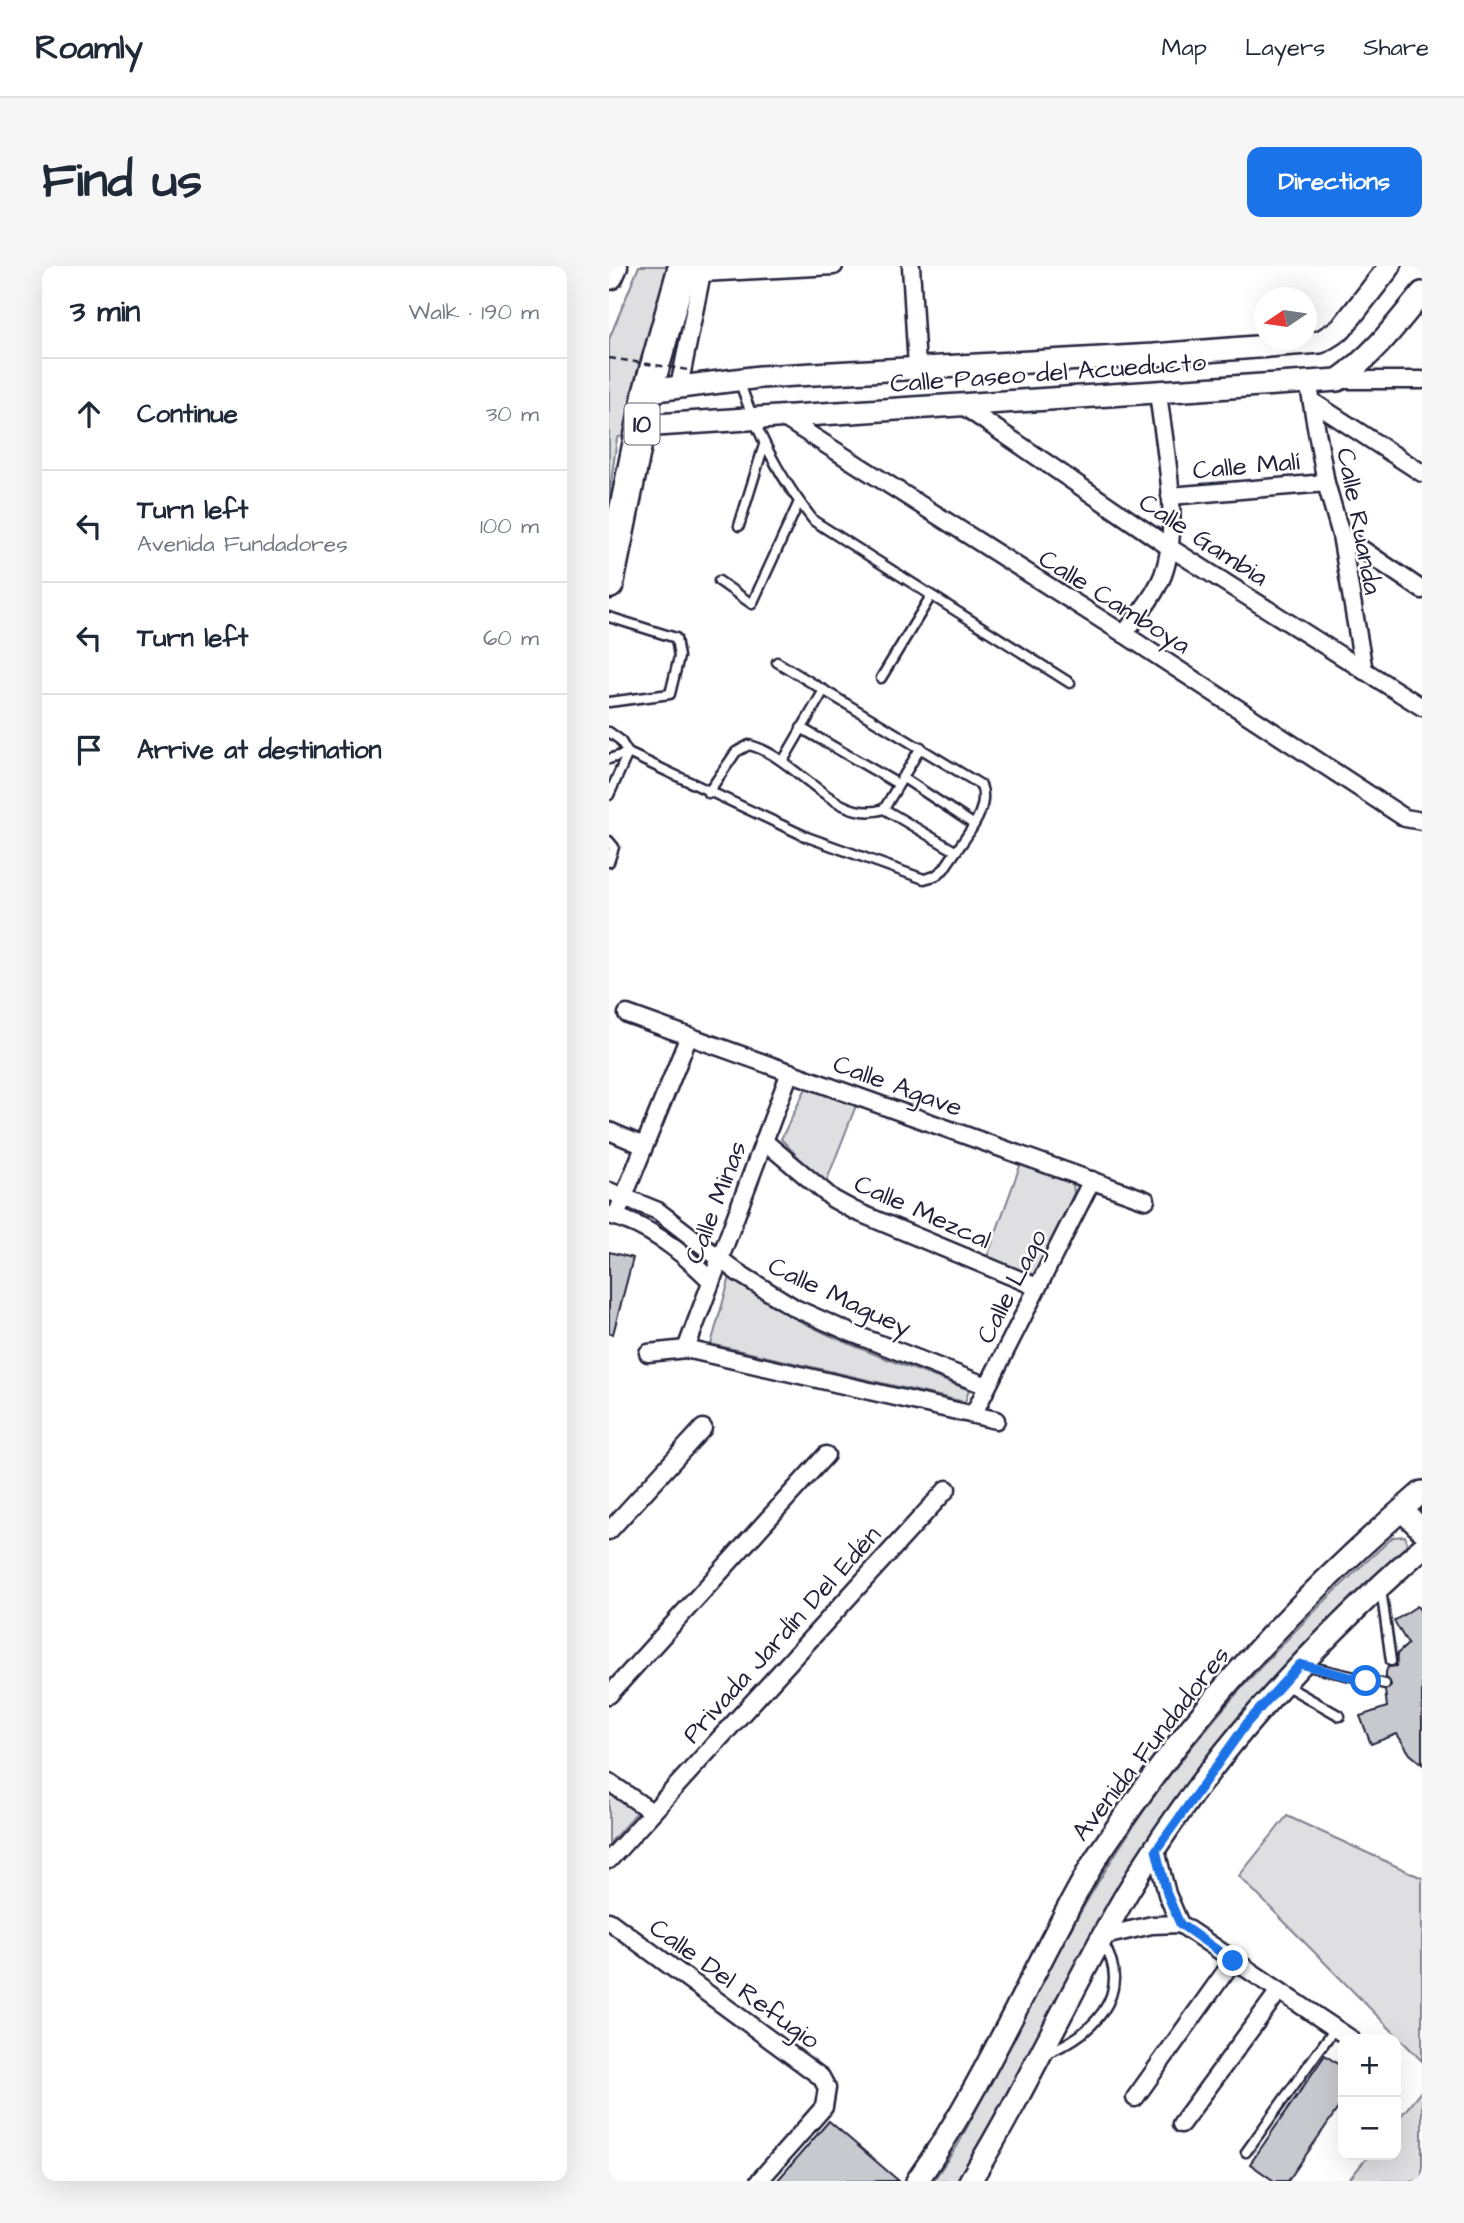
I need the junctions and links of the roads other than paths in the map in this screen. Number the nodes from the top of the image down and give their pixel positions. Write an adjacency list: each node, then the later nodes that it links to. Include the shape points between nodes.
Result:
1 (613, 266): 6 (highway)
2 (834, 266): 5 (street)
3 (911, 266): 8 (street)
4 (1390, 266): 8 (main road, Calle Paseo del Acueducto, via 1341,329 1320,342)
5 (692, 273): 9 (street); 13 (highway, 10)
6 (609, 275)
7 (1422, 293): 11 (main road, via 1359,366)
8 (917, 367): 10 (main road, Calle Paseo del Acueducto)
9 (683, 379): 10 (main road, Calle Paseo del Acueducto); 13 (main road, Calle Paseo del Acueducto)
10 (739, 380): 18 (lane)
11 (1338, 380): 12 (street); 15 (main road, Calle Paseo del Acueducto)
12 (1422, 380)
13 (648, 391): 19 (highway, 10)
14 (1157, 392): 15 (main road, Calle Paseo del Acueducto); 16 (main road, Calle Paseo del Acueducto); 23 (street)
15 (1311, 392): 21 (street); 22 (street, Calle Ruanda)
16 (963, 406): 17 (main road, Calle Paseo del Acueducto); 27 (street, Calle Gambia)
17 (784, 418): 18 (main road, Calle Paseo del Acueducto); 33 (street, Calle Camboya)
18 (752, 420): 19 (main road, Calle Paseo del Acueducto); 20 (lane)
19 (641, 426): 29 (highway, 10)
20 (764, 445): 24 (lane); 25 (lane)
21 (1422, 473)
22 (1326, 483): 23 (street, Calle Malí); 26 (street, Calle Ruanda)
23 (1170, 496): 27 (street)
24 (799, 502): 28 (lane, via 752,604); 31 (lane, via 814,521 835,536)
25 (739, 526)
26 (1341, 535): 30 (street); 35 (street, Calle Ruanda)
27 (1170, 547): 33 (street, via 1157,586); 35 (street, Calle Gambia)
28 (719, 581)
29 (609, 583)
30 (1422, 590)
31 (931, 596): 36 (lane); 37 (lane)
32 (609, 617): 39 (lane, via 676,638 678,657 670,694)
33 (1124, 634): 51 (street, Calle Camboya, via 1405,818)
34 (777, 662): 38 (lane)
35 (1364, 671): 40 (street, Calle Gambia)
36 (881, 678)
37 (1070, 683)
38 (824, 690): 41 (lane); 43 (lane)
39 (609, 702)
40 (1422, 707)
41 (801, 728): 46 (lane); 47 (lane)
42 (609, 732): 44 (lane)
43 (921, 747): 47 (lane); 52 (lane, via 981,785 983,808)
44 (628, 753): 45 (lane); 48 (lane); 49 (lane)
45 (609, 759)
46 (783, 761): 48 (lane, via 758,747 742,747); 50 (lane, via 845,808 860,813)
47 (900, 781): 50 (lane); 52 (lane)
48 (708, 793): 54 (lane, via 807,837 924,879 944,869)
49 (609, 795)
50 (884, 809): 54 (lane)
51 (1421, 822)
52 (973, 824): 54 (lane)
53 (609, 841): 55 (lane, via 614,847)
54 (955, 851)
55 (609, 861)
56 (627, 1014): 57 (street, Calle Agave)
57 (689, 1036): 58 (street, Calle Agave); 61 (street)
58 (789, 1072): 60 (street, Calle Minas); 62 (street, Calle Agave)
59 (609, 1131): 61 (street)
60 (764, 1141): 66 (street, Calle Minas); 68 (street, Calle Mezcal, via 833,1199 855,1211)
61 (644, 1146): 63 (street)
62 (1092, 1181): 64 (street, Calle Agave); 68 (street, Calle Lago)
63 (617, 1193): 65 (street); 66 (street, Calle Maguey, via 658,1211)
64 (1146, 1200)
65 (612, 1215): 67 (street, via 671,1245)
66 (719, 1258): 67 (street, Calle Minas); 71 (street, Calle Maguey, via 795,1308)
67 (711, 1281): 69 (street, Calle Minas)
68 (1038, 1287): 71 (street, Calle Lago)
69 (685, 1349): 70 (street); 72 (street)
70 (648, 1353)
71 (987, 1386): 72 (street, Calle Lago)
72 (974, 1413): 73 (street)
73 (996, 1420)
74 (703, 1428): 80 (street)
75 (826, 1455): 87 (street)
76 (947, 1489): 90 (street, Privada Jardín Del Edén)
77 (1422, 1492): 78 (main road, Avenida Fundadores)
78 (1402, 1510): 79 (main road); 105 (main road, Avenida Fundadores, via 1275,1632 1166,1759 1093,1862 970,2094)
79 (1422, 1530)
80 (609, 1531)
81 (1422, 1548): 82 (main road)
82 (1380, 1585): 83 (lane); 84 (main road)
83 (1391, 1661)
84 (1300, 1664): 85 (main road); 86 (lane)
85 (1282, 1684): 88 (lane); 91 (main road, via 1230,1745)
86 (1385, 1684)
87 (609, 1695)
88 (1340, 1717)
89 (609, 1782): 90 (street)
90 (652, 1812): 92 (street, Privada Jardín Del Edén)
91 (1156, 1850): 94 (street); 95 (main road)
92 (609, 1860)
93 (609, 1921): 104 (street, Calle Del Refugio, via 821,2077 827,2088 824,2107)
94 (1180, 1924): 95 (street, via 1152,1925); 96 (street)
95 (1103, 1939): 100 (main road); 100 (lane, via 1115,1972 1112,1993 1101,2015 1071,2044)
96 (1233, 1961): 97 (street); 101 (street)
97 (1279, 1992): 98 (street); 102 (street)
98 (1335, 2028): 99 (street); 103 (lane)
99 (1344, 2034)
100 (1038, 2057): 106 (main road, via 1010,2116)
101 (1135, 2098)
102 (1181, 2124)
103 (1246, 2152)
104 (759, 2181)
105 (917, 2181)
106 (970, 2181)

